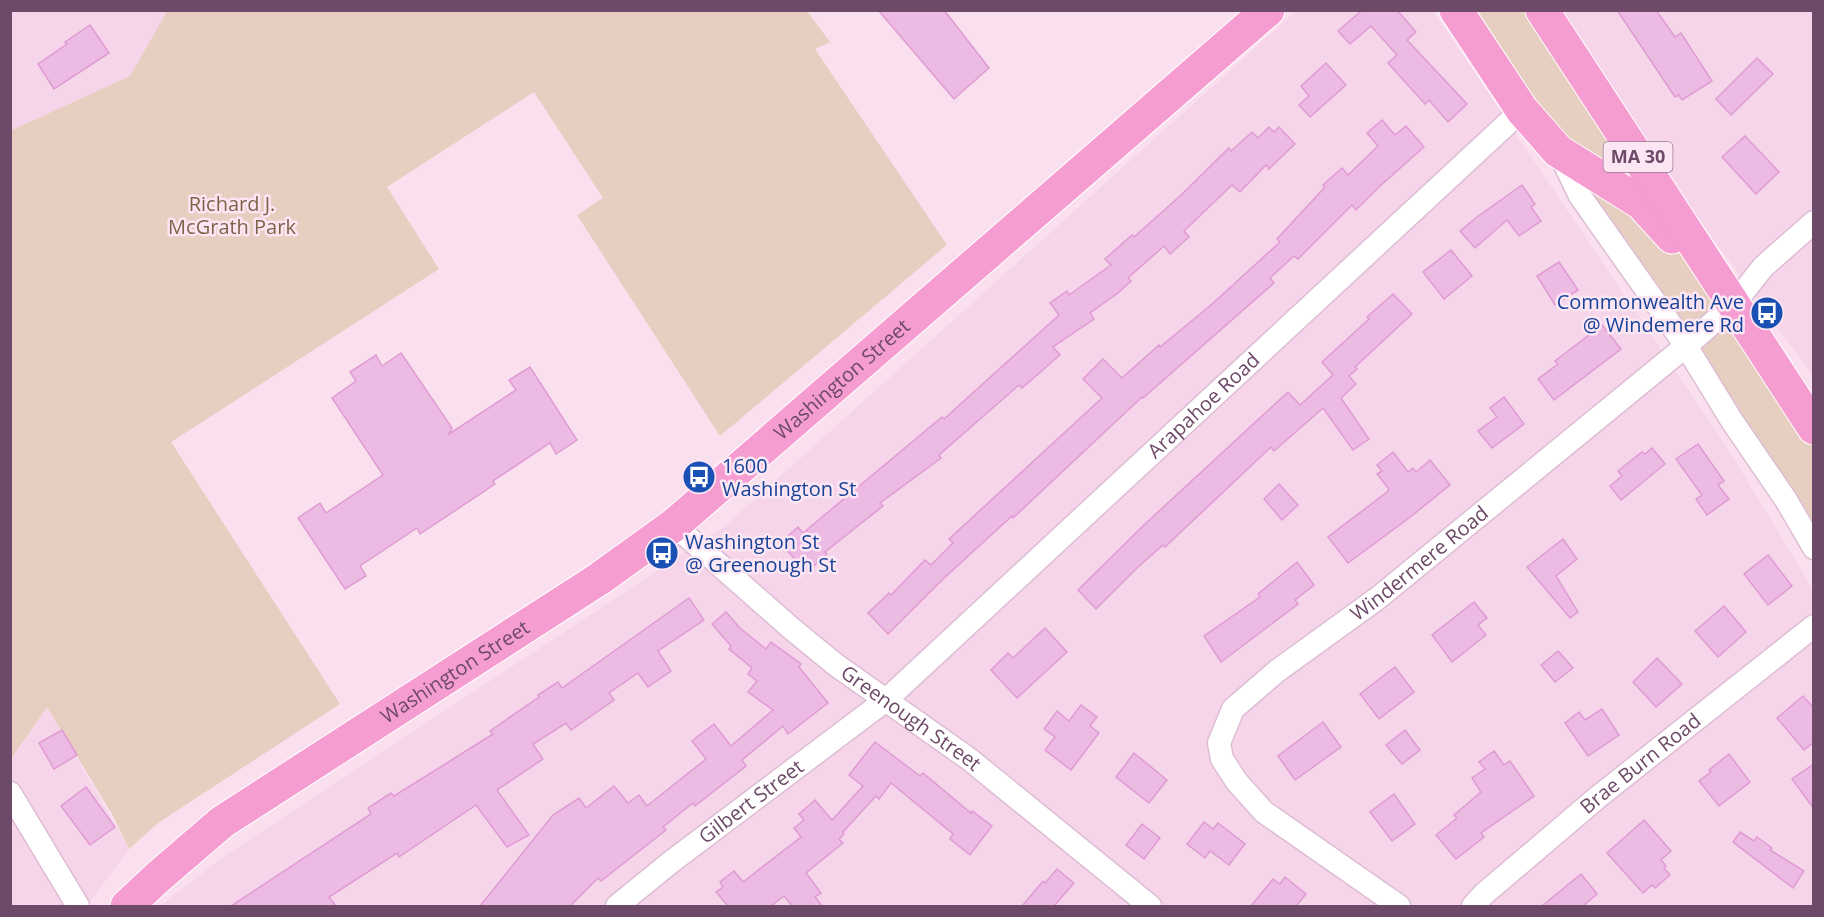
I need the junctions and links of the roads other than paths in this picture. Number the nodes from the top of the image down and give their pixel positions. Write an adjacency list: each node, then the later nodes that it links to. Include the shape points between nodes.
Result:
1 (1268, 10): 10 (main road, Washington Street)
2 (1456, 10): 4 (main road, MA 30)
3 (1542, 10): 7 (main road, MA 30)
4 (1522, 110): 5 (main road, MA 30); 13 (street, Arapahoe Road)
5 (1558, 151): 7 (main road, MA 30, via 1641,203); 8 (street, via 1580,196)
6 (1814, 222): 7 (street, Windermere Road, via 1763,267)
7 (1734, 304): 8 (street, Windermere Road); 9 (main road, MA 30)
8 (1686, 346): 11 (street); 19 (street, Windermere Road, via 1378,598 1277,671 1233,709 1219,743 1222,759 1237,782 1264,812)
9 (1814, 428)
10 (674, 525): 13 (street, Greenough Street, via 792,629); 16 (main road, Washington Street, via 599,579 222,822)
11 (1814, 548)
12 (1814, 626): 20 (street, Brae Burn Road, via 1598,797)
13 (886, 699): 17 (street, Gilbert Street); 18 (street, Greenough Street, via 969,759)
14 (10, 793): 15 (street)
15 (78, 906)
16 (127, 906)
17 (617, 906)
18 (1150, 906)
19 (1399, 906)
20 (1473, 906)

